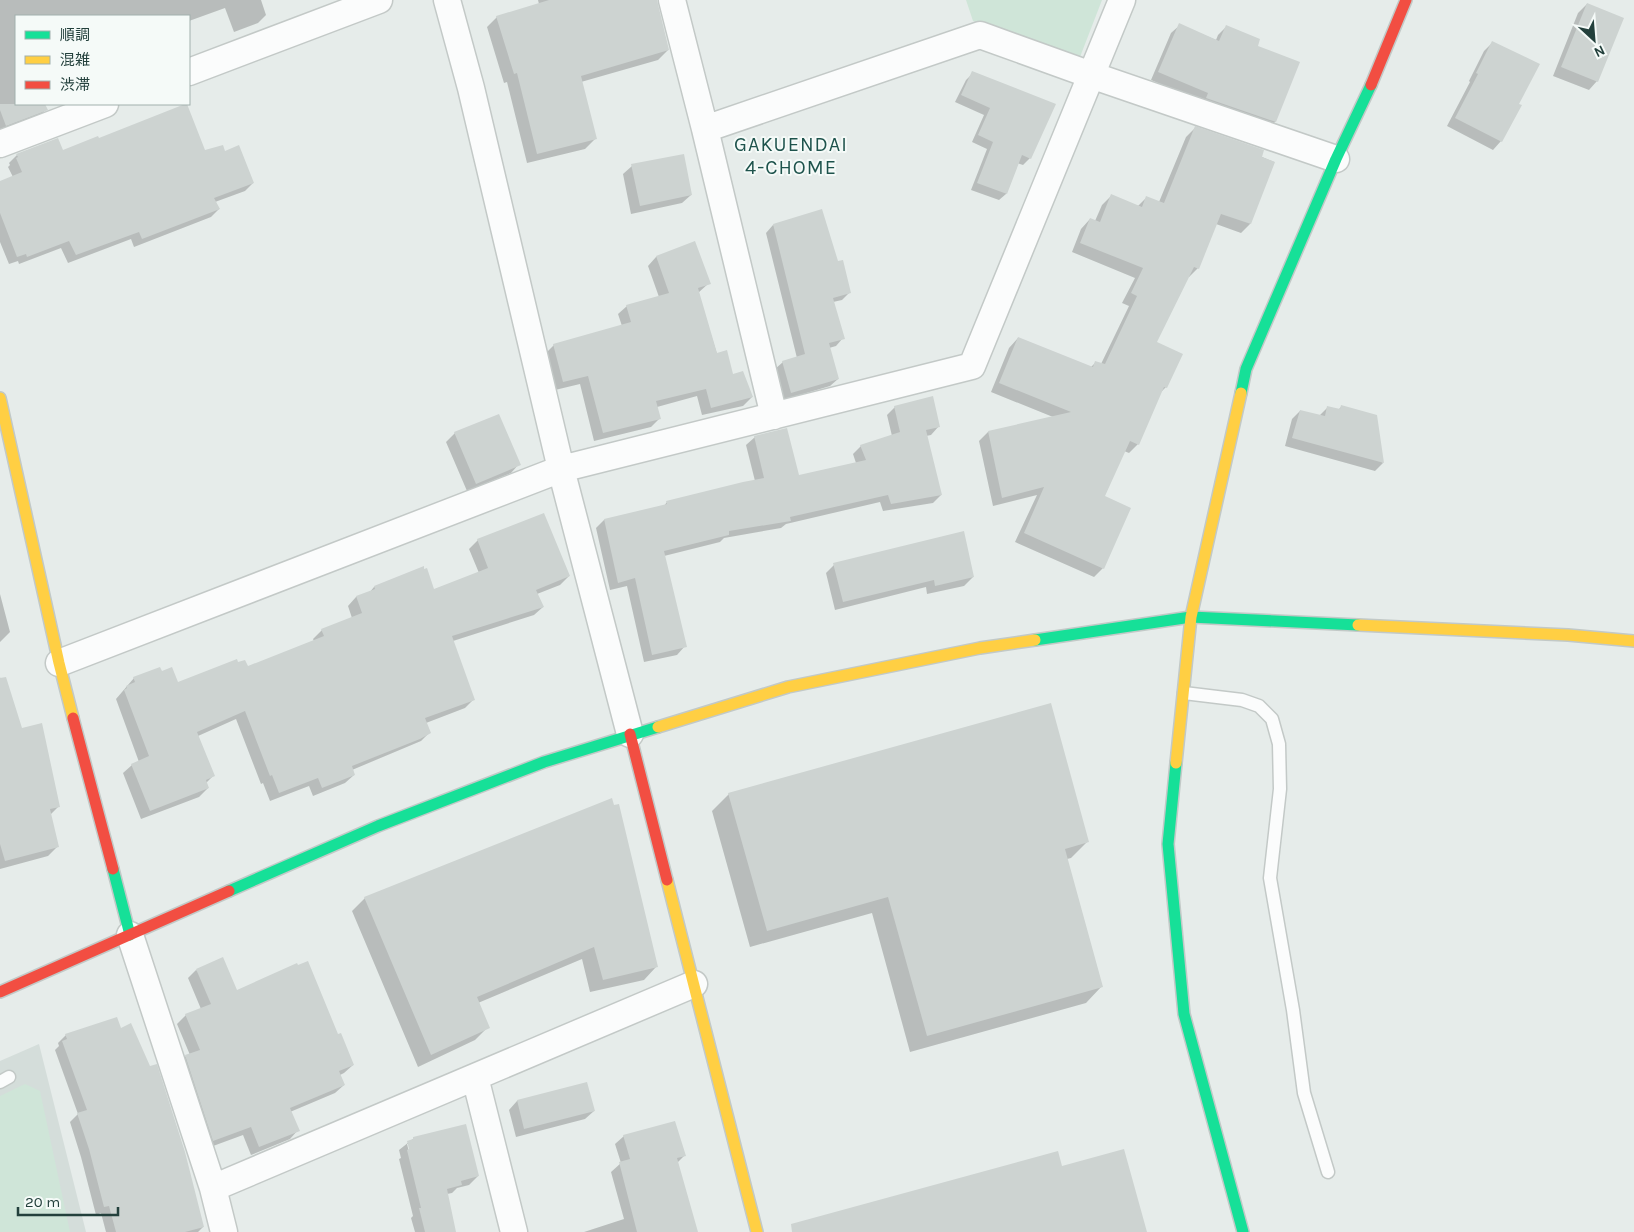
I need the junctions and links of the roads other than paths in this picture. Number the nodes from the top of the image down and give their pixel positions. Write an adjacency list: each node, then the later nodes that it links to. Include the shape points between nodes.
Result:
1 (379, 0): 6 (street)
2 (447, 0): 15 (street, via 471,88)
3 (672, 0): 9 (street)
4 (1122, 0): 7 (street)
5 (1406, 0): 11 (street)
6 (190, 72)
7 (1092, 75): 9 (street, via 980,35); 11 (street); 13 (street, via 972,366)
8 (102, 105): 10 (street)
9 (705, 129): 13 (street)
10 (0, 144)
11 (1336, 159): 16 (street, via 1246,369)
12 (0, 398): 14 (street)
13 (774, 416): 15 (street)
14 (6, 449): 18 (street)
15 (561, 469): 18 (street); 20 (street)
16 (1192, 617): 17 (street); 19 (street); 20 (street, via 980,648 798,685)
17 (1634, 641)
18 (59, 664): 21 (street)
19 (1184, 693): 25 (lane, via 1242,700 1259,706 1272,719 1279,744 1280,789 1270,878 1304,1093); 30 (street, via 1168,844 1184,1014)
20 (630, 734): 21 (street, via 544,762 378,826); 22 (street)
21 (130, 935): 23 (street); 26 (street)
22 (694, 984): 24 (street); 29 (street)
23 (0, 992)
24 (475, 1077): 26 (street); 28 (street)
25 (1328, 1172)
26 (214, 1188): 27 (street)
27 (224, 1232)
28 (514, 1232)
29 (758, 1232)
30 (1243, 1232)

